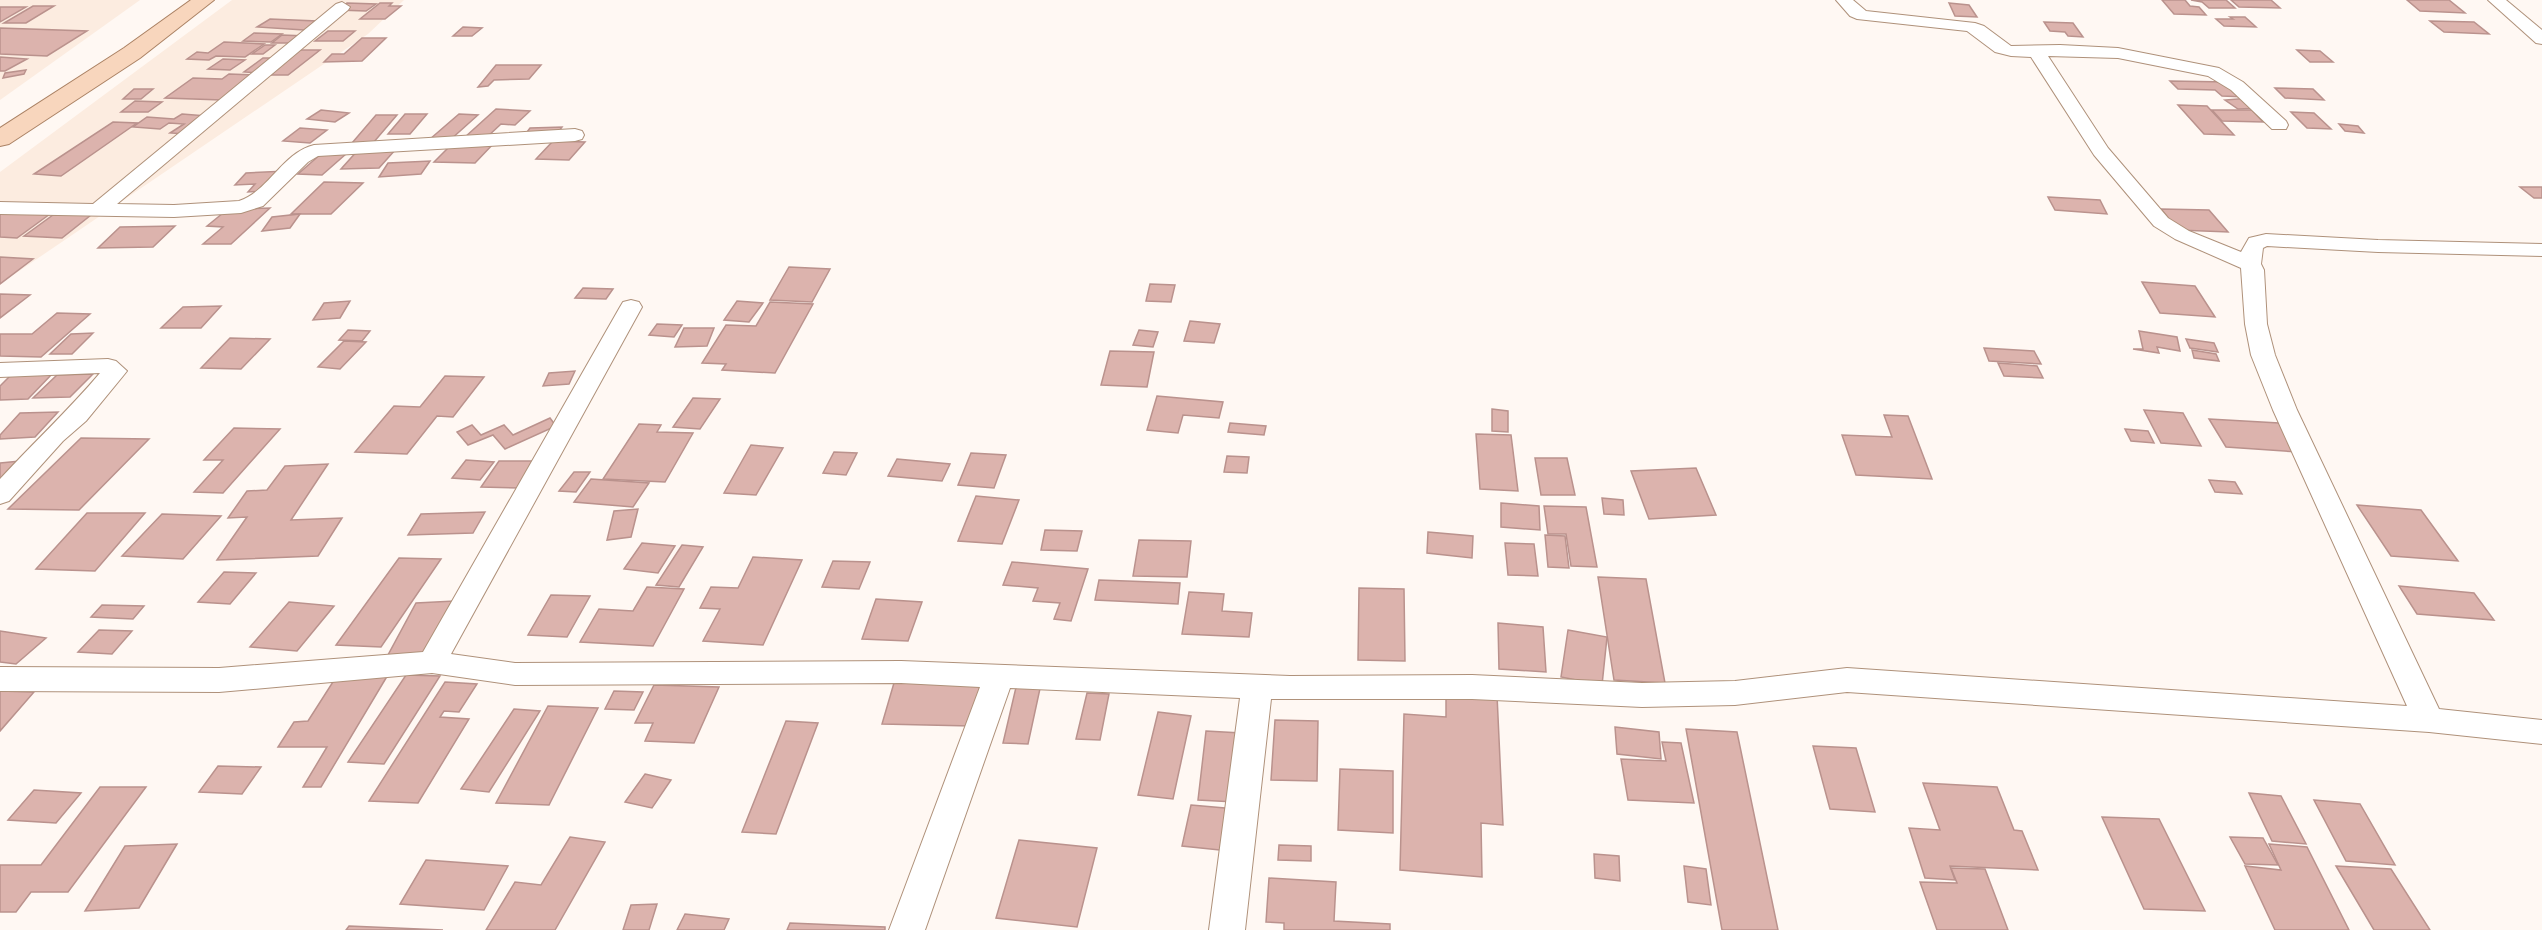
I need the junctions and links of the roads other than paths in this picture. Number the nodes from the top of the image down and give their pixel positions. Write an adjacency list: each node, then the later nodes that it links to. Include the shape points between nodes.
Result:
1 (204, 0): 9 (main road, via 132,53)
2 (1844, 0): 6 (street, via 1863,16 1969,26 2005,50)
3 (2496, 0): 5 (street)
4 (342, 7): 11 (street)
5 (2539, 34)
6 (2036, 51): 7 (street, via 2118,53 2213,72 2236,86); 13 (street, via 2100,151 2161,222)
7 (2279, 125)
8 (575, 135): 11 (street, via 314,151 248,205 174,211)
9 (2, 137)
10 (0, 208): 11 (street)
11 (98, 210)
12 (2542, 250): 13 (street, via 2266,240 2253,245)
13 (2250, 264): 21 (street, via 2256,324 2285,410)
14 (631, 307): 17 (street)
15 (0, 370): 16 (street, via 108,366 114,371 77,416 54,435)
16 (0, 495)
17 (432, 662): 18 (street, via 515,674 901,672); 19 (street, via 219,680)
18 (999, 676): 20 (street); 23 (street)
19 (0, 679)
20 (1257, 686): 21 (street, via 1472,687 1642,695 1735,693 1847,680); 24 (street)
21 (2429, 720): 22 (street)
22 (2542, 732)
23 (907, 930)
24 (1227, 930)

